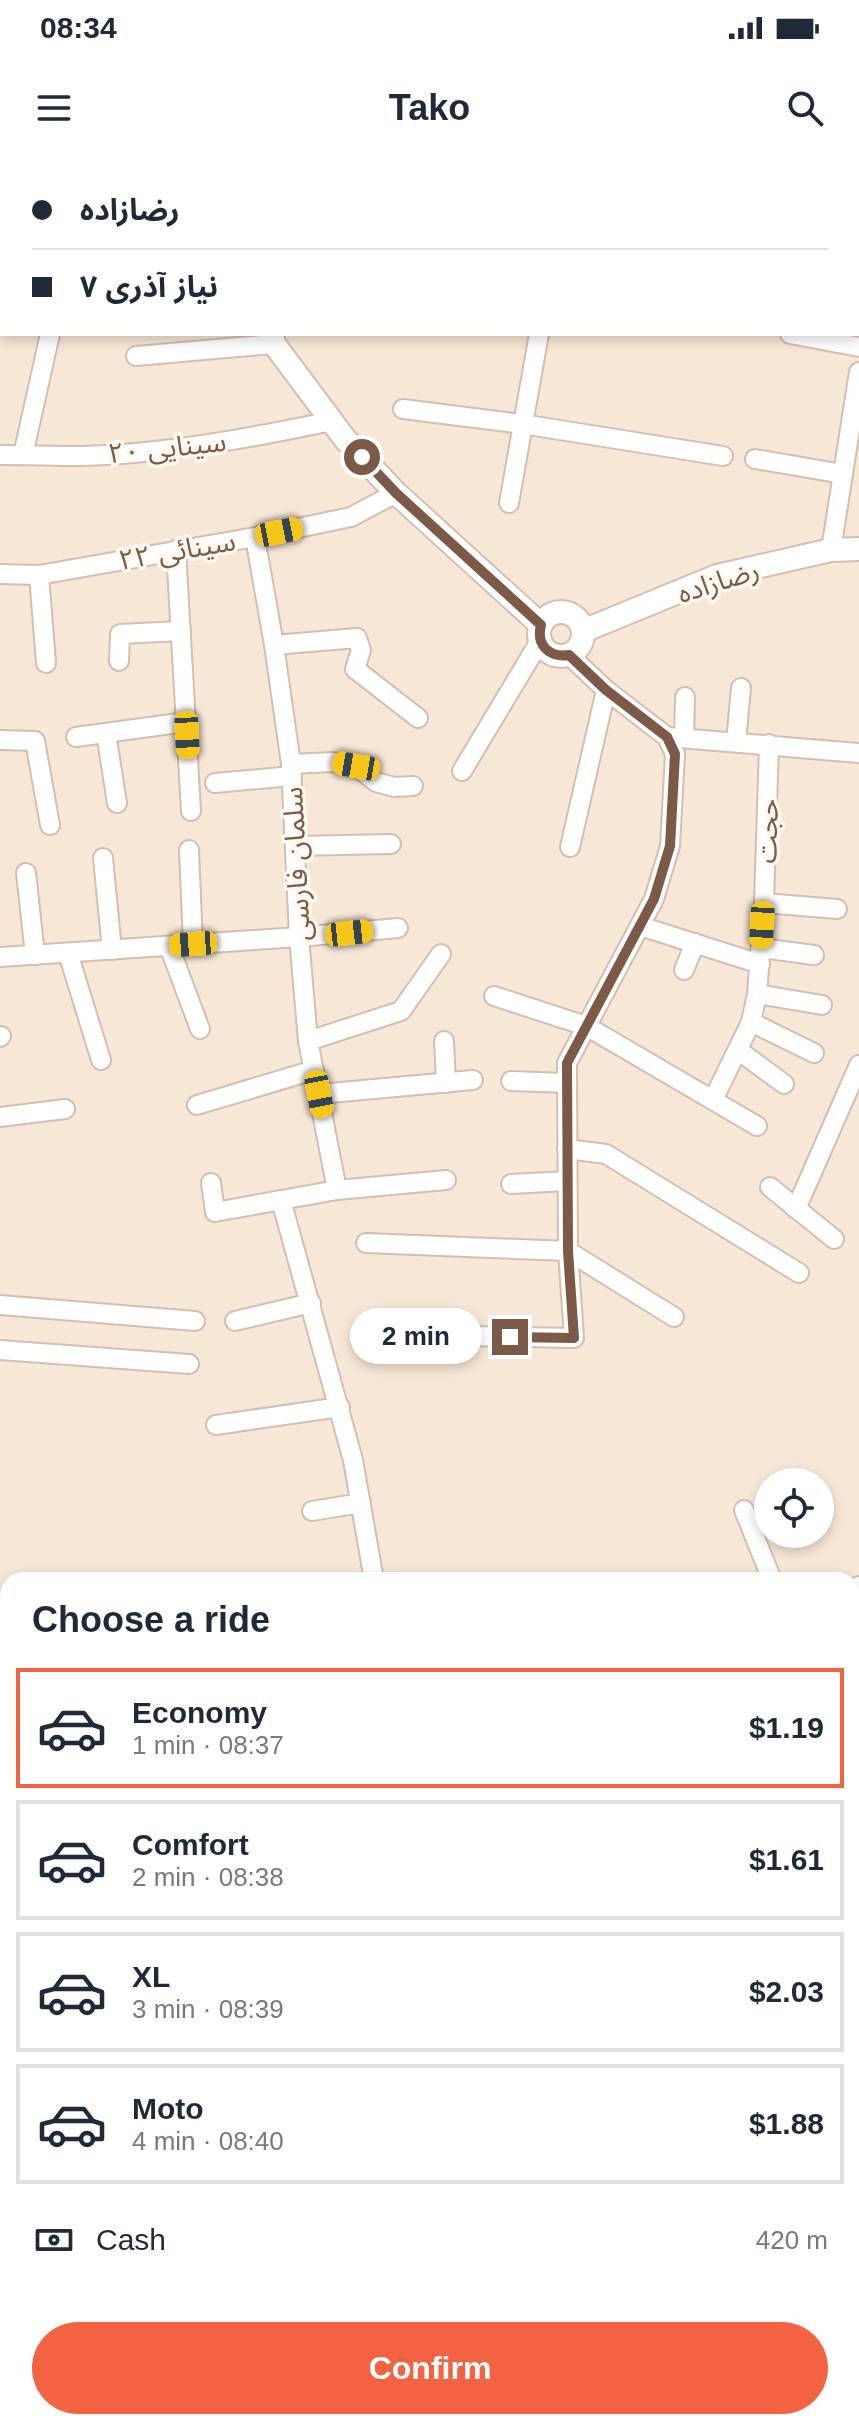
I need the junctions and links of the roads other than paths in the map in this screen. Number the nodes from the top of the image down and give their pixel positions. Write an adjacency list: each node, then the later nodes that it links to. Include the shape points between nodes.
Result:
1 (50, 336): 12 (street)
2 (539, 336): 10 (street)
3 (801, 336): 5 (street)
4 (273, 339): 6 (street); 9 (street)
5 (859, 347)
6 (136, 356)
7 (859, 372): 15 (street)
8 (403, 409): 10 (street)
9 (332, 421): 12 (street, سینایی ۲۰, via 243,440 83,456); 16 (street)
10 (522, 424): 13 (street); 17 (street)
11 (0, 455): 12 (street, سینایی ۲۰)
12 (23, 455)
13 (723, 456)
14 (755, 459): 15 (street)
15 (843, 474): 21 (street)
16 (396, 493): 18 (street, سینائی ۲۲, via 351,517); 26 (street)
17 (509, 503)
18 (255, 537): 20 (street, سینائی ۲۲); 27 (street, سلمان فارسی)
19 (859, 549): 21 (street, رضازاده)
20 (176, 550): 23 (street, سینائی ۲۲); 24 (street)
21 (831, 550): 25 (street, رضازاده, via 717,576)
22 (0, 574): 23 (street, سینائی ۲۲)
23 (39, 575): 30 (street)
24 (181, 631): 29 (street, via 120,634); 35 (street)
25 (583, 631): 26 (street, via 573,616 555,613); 28 (street, via 580,645)
26 (541, 633): 28 (street, via 551,654); 44 (street)
27 (274, 645): 34 (street, via 357,638 361,650 355,669); 43 (street, سلمان فارسی)
28 (569, 655): 32 (street)
29 (119, 661)
30 (46, 663)
31 (741, 688): 40 (street)
32 (606, 690): 38 (street); 52 (street)
33 (685, 697): 38 (street)
34 (418, 718)
35 (186, 722): 36 (street); 48 (street)
36 (106, 733): 37 (street); 47 (street)
37 (76, 737)
38 (676, 738): 40 (street); 58 (street, via 670,846)
39 (0, 740): 49 (street, via 35,741)
40 (736, 742): 41 (street)
41 (769, 744): 42 (street); 56 (street, حجت)
42 (859, 753)
43 (291, 770): 45 (street); 46 (street, via 333,762 356,766 376,782); 51 (street, سلمان فارسی)
44 (462, 771)
45 (215, 783)
46 (413, 786)
47 (117, 803)
48 (191, 811)
49 (50, 825)
50 (391, 844): 51 (street)
51 (295, 846): 60 (street, سلمان فارسی)
52 (570, 847)
53 (189, 850): 62 (street)
54 (103, 858): 64 (street)
55 (26, 873): 67 (street)
56 (764, 903): 57 (street); 69 (street, حجت)
57 (837, 909)
58 (640, 926): 61 (street); 76 (street)
59 (398, 928): 60 (street)
60 (299, 937): 62 (street); 78 (street, سلمان فارسی)
61 (695, 943): 69 (street); 71 (street)
62 (193, 944): 63 (street)
63 (169, 946): 64 (street); 77 (street)
64 (112, 950): 65 (street)
65 (68, 953): 67 (street); 82 (street)
66 (441, 954): 78 (street, via 401,1011)
67 (35, 955): 70 (street)
68 (814, 955): 69 (street)
69 (760, 956): 72 (street, حجت)
70 (0, 957)
71 (684, 970)
72 (757, 994): 74 (street); 75 (street, حجت)
73 (494, 996): 76 (street)
74 (822, 1005)
75 (751, 1022): 80 (street, حجت); 81 (street)
76 (586, 1026): 88 (street, via 567,1063); 91 (street)
77 (200, 1029)
78 (308, 1041): 84 (street, سلمان فارسی)
79 (444, 1041): 87 (street)
80 (738, 1050): 89 (street); 91 (street, حجت)
81 (814, 1053)
82 (101, 1060)
83 (859, 1065): 104 (street)
84 (314, 1070): 90 (street, سلمان فارسی); 92 (street)
85 (473, 1080): 87 (street)
86 (511, 1081): 88 (street)
87 (446, 1083): 90 (street)
88 (567, 1083): 96 (street)
89 (784, 1084)
90 (319, 1094): 102 (street, سلمان فارسی)
91 (713, 1100): 95 (street)
92 (197, 1105)
93 (65, 1109): 94 (street)
94 (0, 1117)
95 (757, 1126)
96 (567, 1149): 98 (street); 108 (street, via 606,1154)
97 (446, 1180): 102 (street)
98 (567, 1181): 100 (street); 107 (street)
99 (211, 1183): 103 (street, via 215,1212)
100 (511, 1184)
101 (770, 1187): 104 (street)
102 (337, 1190): 103 (street)
103 (281, 1200): 109 (street)
104 (796, 1209): 105 (street)
105 (834, 1239)
106 (366, 1243): 107 (street)
107 (568, 1251): 111 (street); 114 (street, via 574,1338)
108 (799, 1273)
109 (311, 1303): 113 (street); 117 (street)
110 (0, 1305): 112 (street)
111 (674, 1317)
112 (195, 1321)
113 (235, 1321)
114 (415, 1335)
115 (0, 1350): 116 (street)
116 (189, 1364)
117 (340, 1407): 118 (street); 119 (street)
118 (216, 1425)
119 (361, 1503): 121 (street); 122 (street)
120 (744, 1510): 123 (street)
121 (312, 1511)
122 (373, 1572)
123 (769, 1572)

